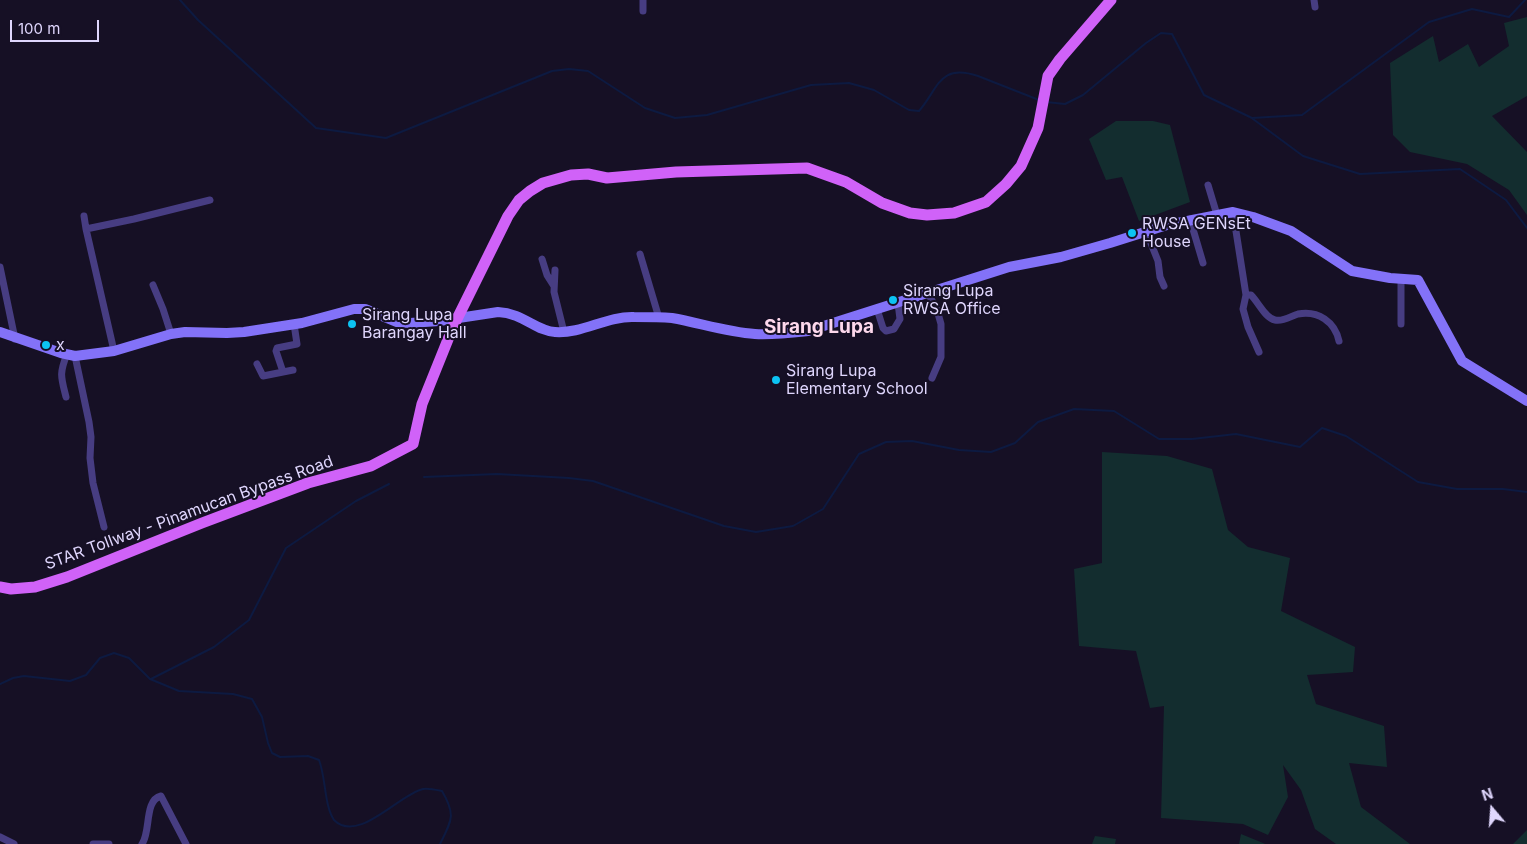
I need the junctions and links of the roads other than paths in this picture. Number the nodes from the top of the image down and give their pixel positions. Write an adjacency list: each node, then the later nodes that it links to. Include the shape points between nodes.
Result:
1 (643, 0): 3 (street)
2 (1111, 0): 25 (main road, via 1048,76 1038,128 1021,166 986,202 954,213 910,213 882,203 846,182 807,168 676,172 607,178 579,174 557,178 530,190 519,200)
3 (643, 10)
4 (1208, 185): 7 (street)
5 (210, 200): 10 (street)
6 (1233, 212): 7 (street); 17 (street, via 1291,231 1352,271); 22 (street)
7 (1217, 214): 9 (street)
8 (84, 216): 10 (street)
9 (1190, 219): 11 (street); 14 (street)
10 (86, 229): 34 (street)
11 (1146, 231): 20 (street); 21 (street, via 1061,257 1010,267)
12 (640, 254): 26 (street)
13 (542, 259): 19 (street)
14 (1203, 263)
15 (0, 267): 32 (street)
16 (555, 270): 19 (street)
17 (1401, 279): 28 (street); 42 (street, via 1418,280 1462,361)
18 (153, 286): 31 (street)
19 (554, 286): 30 (street)
20 (1164, 286)
21 (928, 293): 23 (street); 40 (street, via 941,324 941,357)
22 (1246, 295): 33 (street, via 1251,295 1268,317 1276,321 1299,314 1316,315 1327,320 1337,331); 35 (street, via 1245,318)
23 (898, 302): 24 (street); 24 (street, via 900,319 890,331 883,328)
24 (876, 309): 26 (street, via 808,331 778,335 753,334)
25 (457, 318): 27 (street, via 397,322 365,309 354,309); 30 (street, via 508,313 547,331); 44 (main road, STAR Tollway - Pinamucan Bypass Road, via 422,404 413,444 371,466 308,483 67,577 35,586)
26 (659, 318): 30 (street, via 620,318)
27 (294, 324): 31 (street, via 227,333); 39 (street, via 297,344 276,349)
28 (1402, 324)
29 (0, 332): 32 (street)
30 (564, 332)
31 (171, 334): 34 (street)
32 (15, 339): 36 (street)
33 (1339, 341)
34 (114, 351): 36 (street)
35 (1260, 352)
36 (71, 355): 41 (street, via 60,373); 43 (street, via 89,422 93,483)
37 (257, 364): 39 (street, via 263,376)
38 (293, 370): 39 (street)
39 (283, 372)
40 (932, 378)
41 (66, 397)
42 (1527, 401)
43 (104, 527)
44 (0, 587)
45 (0, 837): 46 (street)
46 (14, 844)
47 (93, 844): 48 (street)
48 (109, 844)
49 (142, 844): 50 (street, via 146,838 151,804 160,796)
50 (186, 844)

